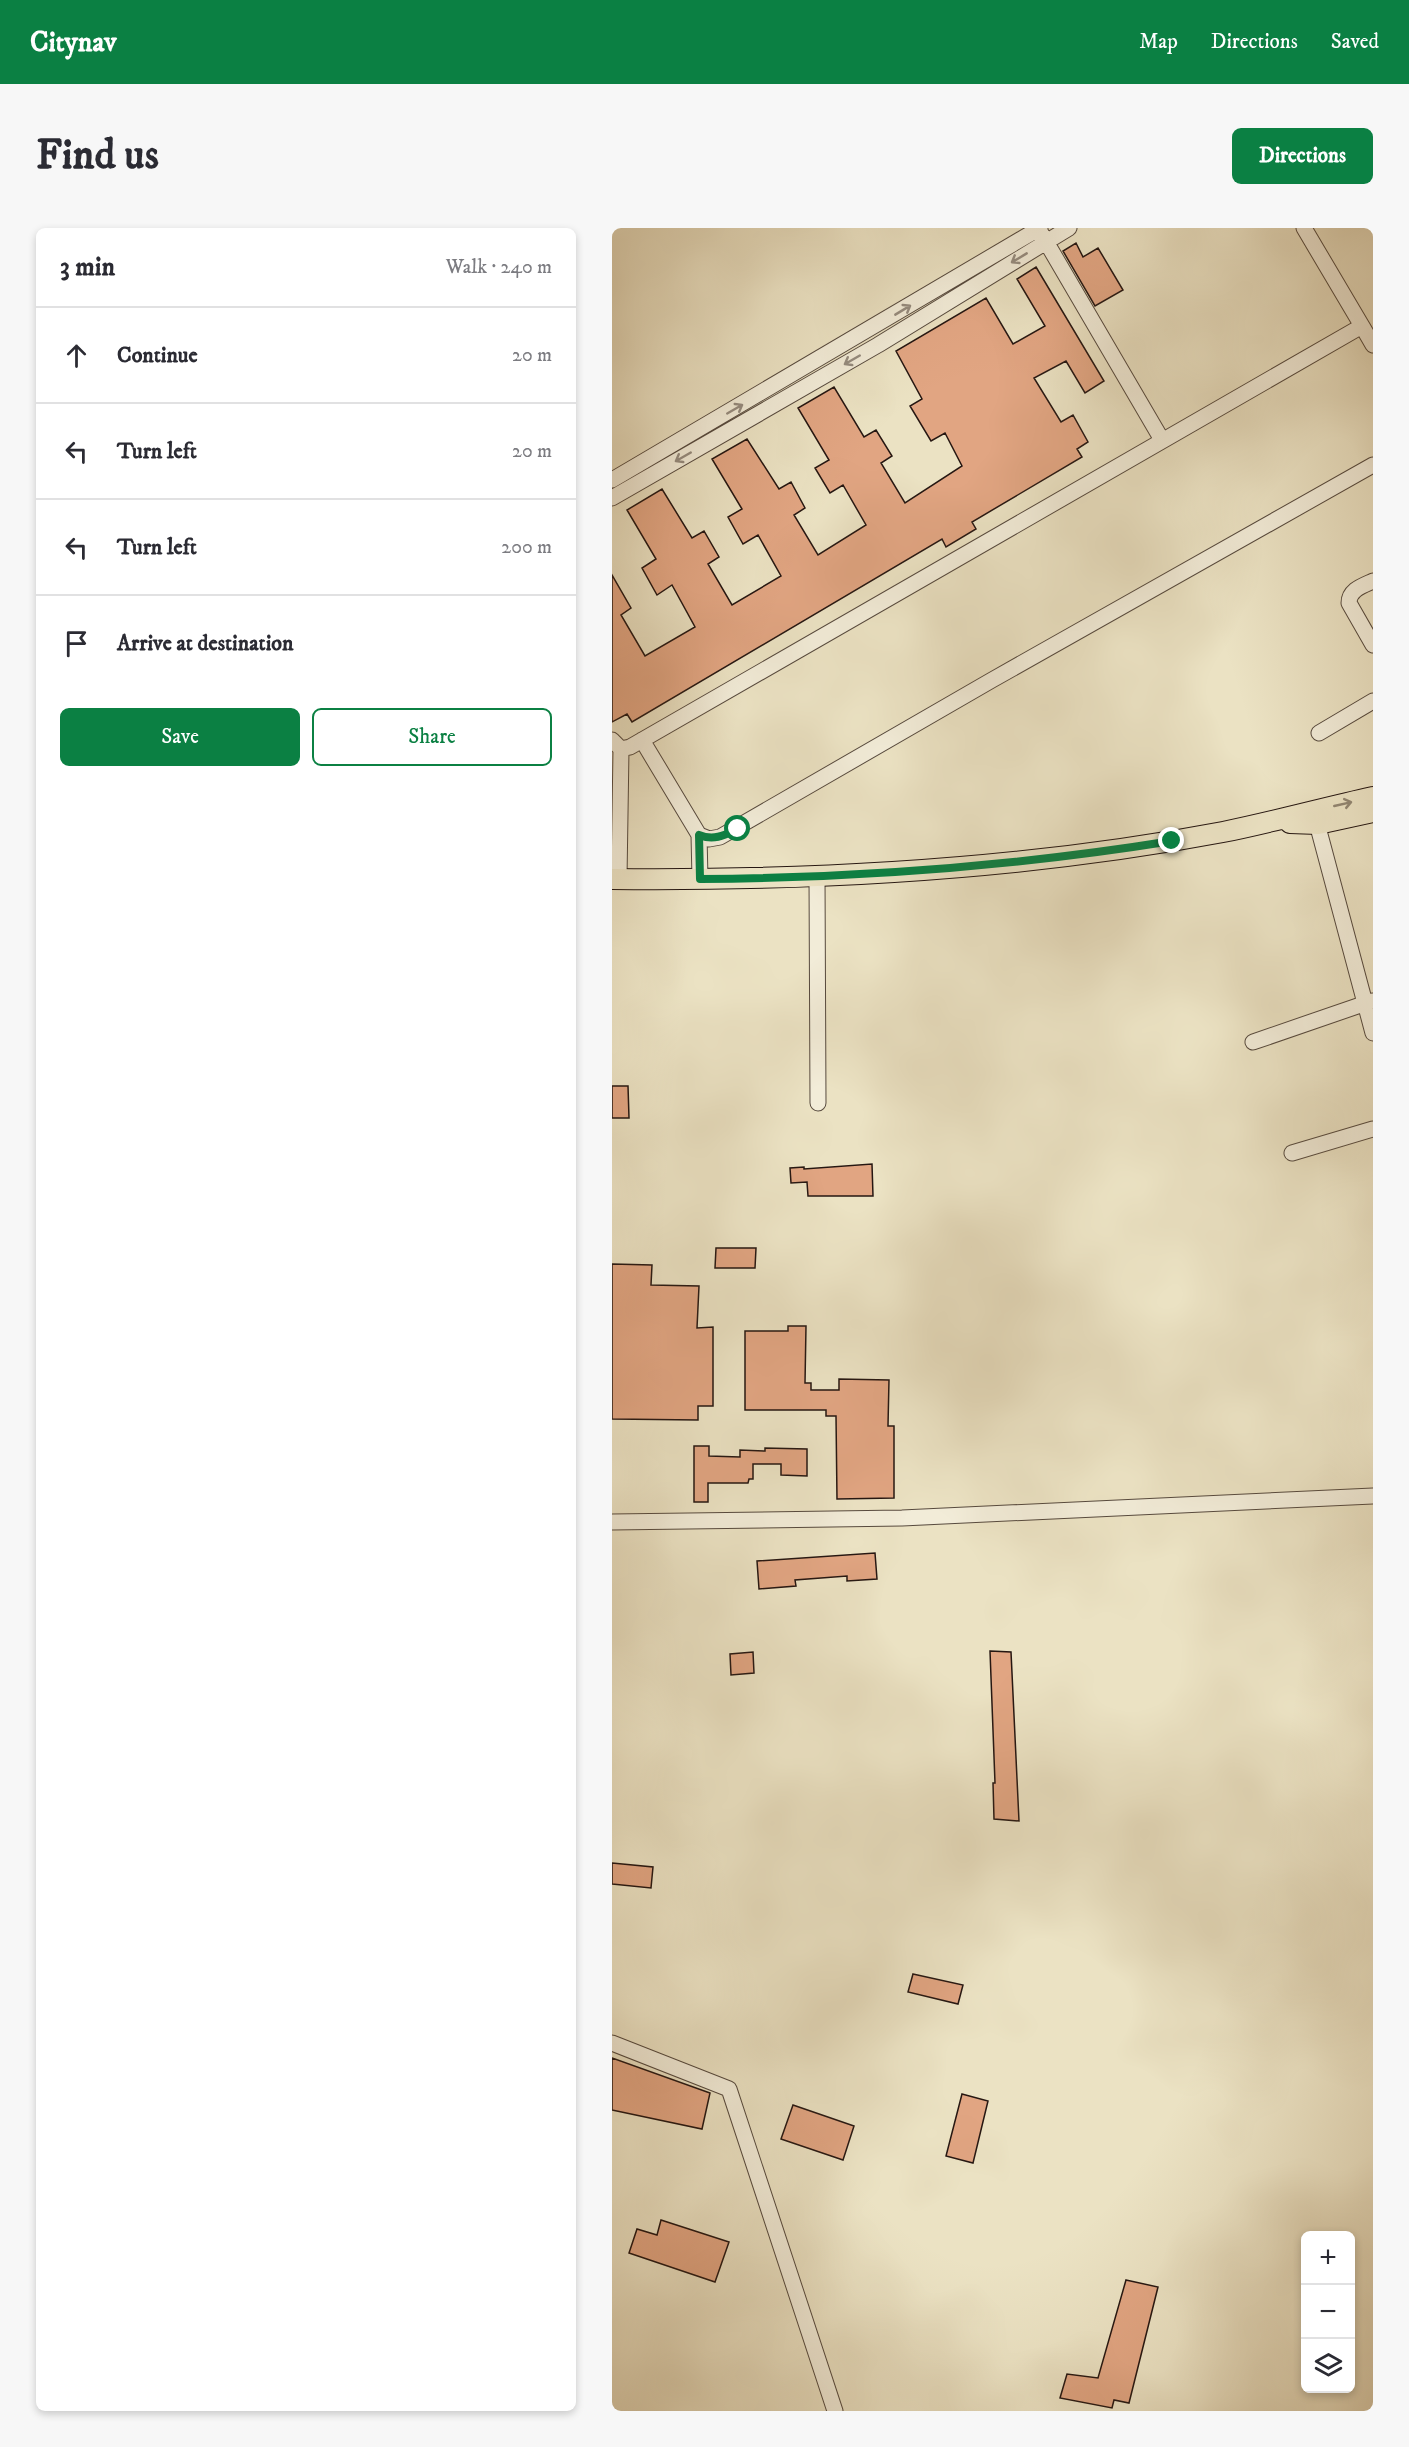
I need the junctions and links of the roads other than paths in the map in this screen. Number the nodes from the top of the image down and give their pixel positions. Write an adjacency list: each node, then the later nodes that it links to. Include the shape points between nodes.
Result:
1 (1069, 228): 3 (street)
2 (1304, 228): 4 (street)
3 (1041, 233): 6 (street); 8 (street, one-way to 3); 9 (street, one-way to 9, via 878,345)
4 (1362, 327): 5 (street); 6 (street)
5 (1373, 345)
6 (1162, 440): 14 (street)
7 (1373, 465): 19 (street, via 738,829 709,839)
8 (612, 480)
9 (612, 498)
10 (1373, 580): 11 (street, via 1349,597)
11 (1373, 645)
12 (1373, 701): 13 (street)
13 (1319, 733)
14 (642, 740): 15 (street, via 630,747); 19 (street)
15 (616, 745): 22 (street)
16 (1373, 797): 18 (main road, one-way to 16)
17 (1373, 812): 18 (main road)
18 (1316, 817): 21 (main road, via 1015,862); 23 (street)
19 (699, 835): 20 (street)
20 (699, 873): 21 (main road); 22 (main road)
21 (817, 875): 26 (street)
22 (617, 876)
23 (1368, 1002): 24 (street); 25 (street)
24 (1373, 1033)
25 (1253, 1042)
26 (818, 1103)
27 (1373, 1129): 28 (street)
28 (1292, 1154)
29 (1373, 1496): 30 (street, via 902,1518)
30 (612, 1522)
31 (612, 2043): 32 (street, via 729,2089)
32 (835, 2411)

